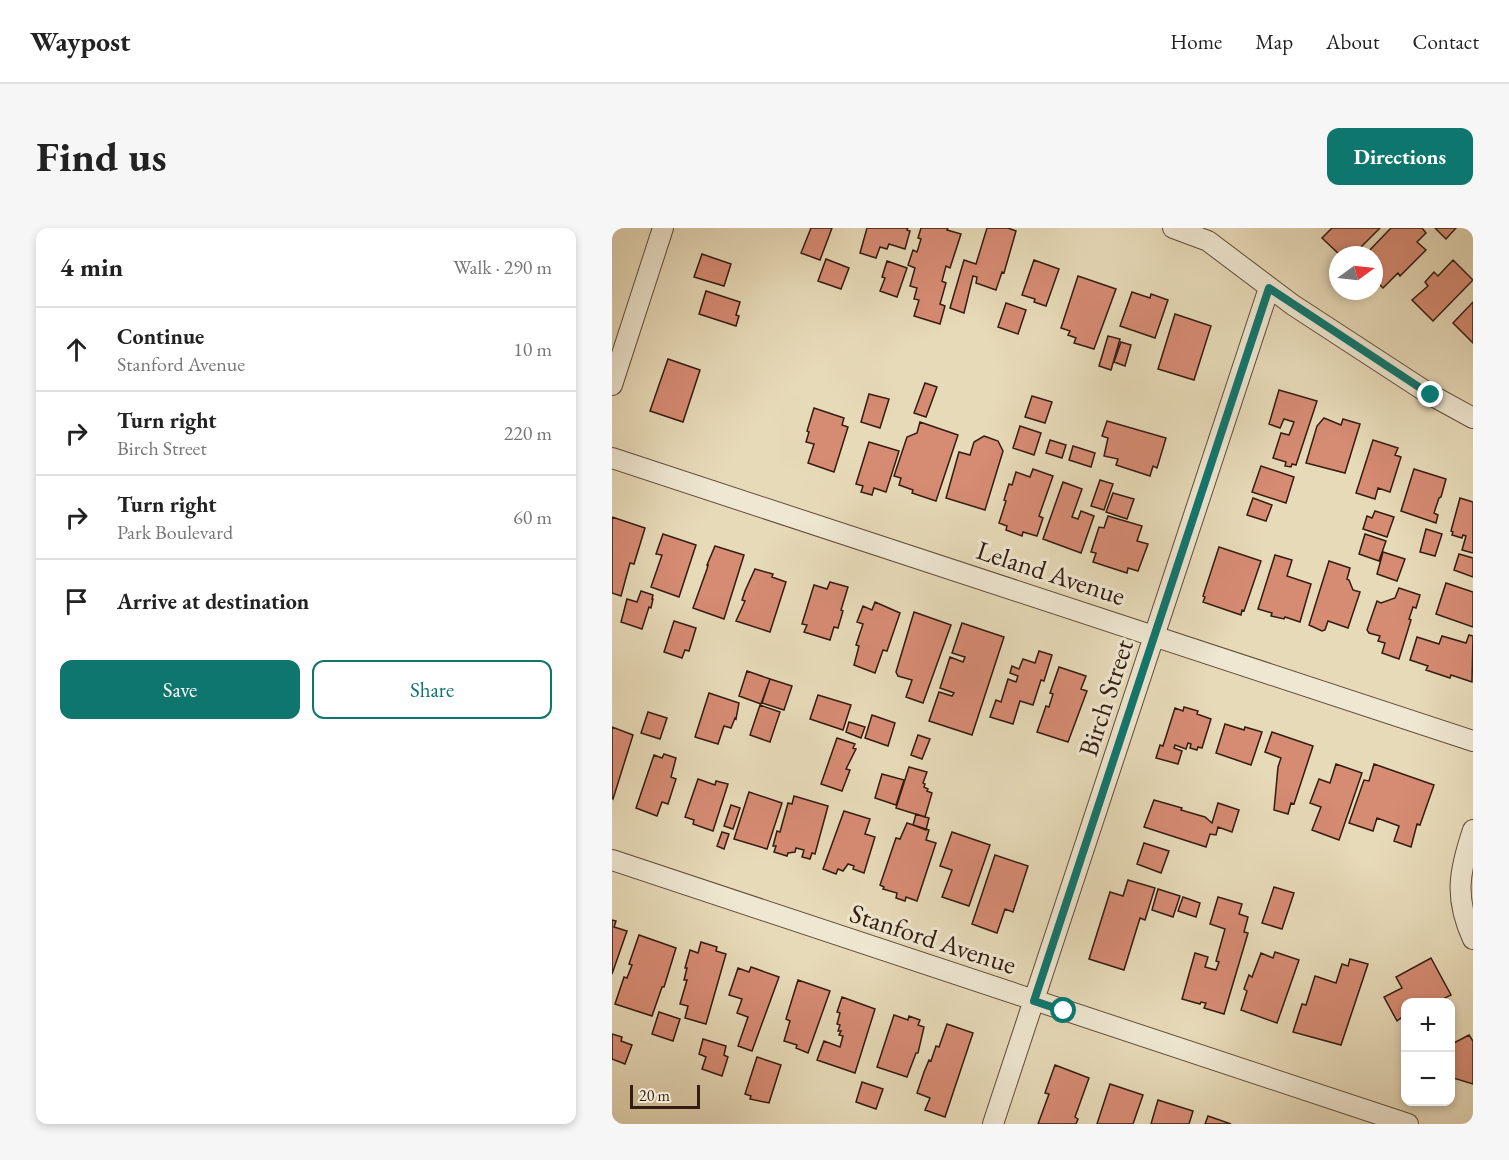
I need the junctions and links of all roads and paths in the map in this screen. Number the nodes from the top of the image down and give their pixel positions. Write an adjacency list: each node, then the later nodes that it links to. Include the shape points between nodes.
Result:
1 (663, 228): 4 (street)
2 (1173, 228): 3 (street, via 1208,242)
3 (1269, 288): 5 (street, via 1431,395); 7 (street, Birch Street)
4 (612, 385)
5 (1473, 418)
6 (612, 458): 7 (street, Leland Avenue)
7 (1156, 636): 8 (street, Leland Avenue); 12 (street, Birch Street)
8 (1473, 741)
9 (1473, 830): 11 (street, via 1459,882 1461,909)
10 (612, 860): 12 (street, Stanford Avenue)
11 (1473, 939)
12 (1034, 1001): 13 (street, Birch Street); 14 (street, Stanford Avenue)
13 (993, 1124)
14 (1408, 1124)

